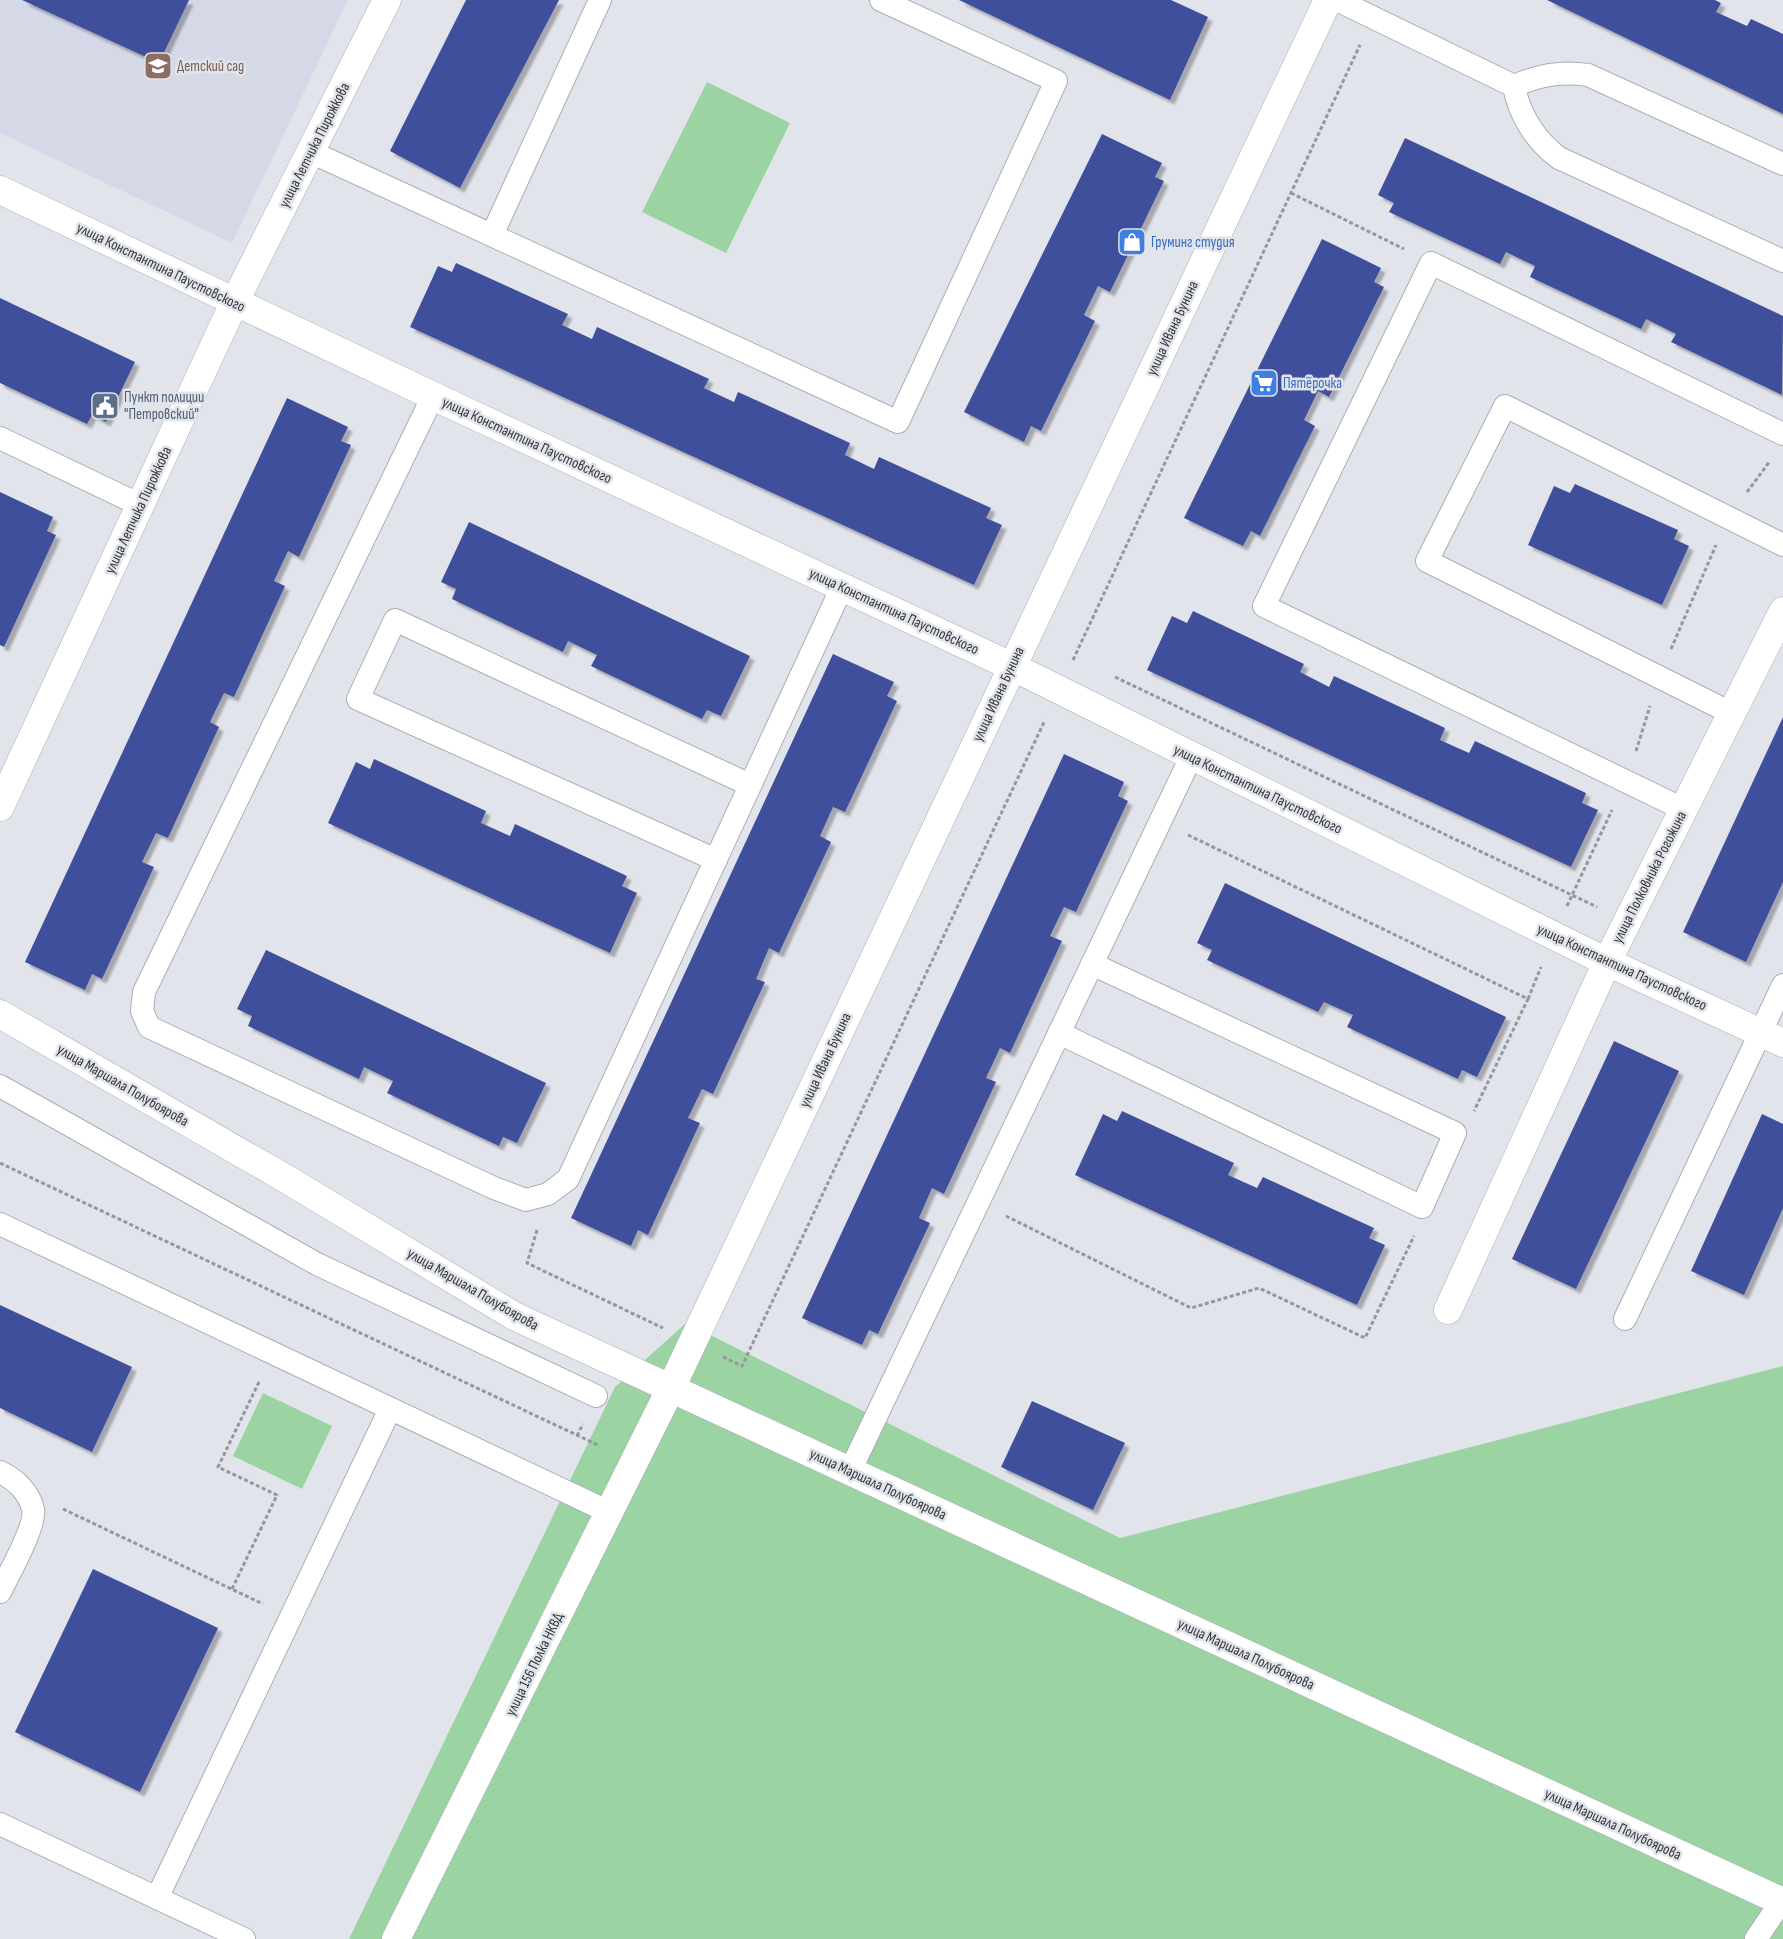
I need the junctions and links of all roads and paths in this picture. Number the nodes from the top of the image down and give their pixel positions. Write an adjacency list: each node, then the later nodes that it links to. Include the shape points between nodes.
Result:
1 (387, 0): 7 (street, улица Летчика Пирожкова)
2 (600, 0): 11 (lane)
3 (881, 0): 11 (lane, via 1056,81 898,422)
4 (1328, 0): 24 (street, улица Ивана Бунина)
5 (1336, 0): 6 (lane)
6 (1514, 86): 8 (lane, via 1547,74 1588,75); 12 (lane, via 1516,99 1531,128 1559,158)
7 (310, 152): 11 (lane); 14 (street, улица Летчика Пирожкова)
8 (1783, 164)
9 (0, 190): 14 (street, улица Константина Паустовского)
10 (1292, 193): 13 (path)
11 (492, 235)
12 (1783, 261)
13 (1431, 263): 16 (lane); 28 (lane, via 1264,606)
14 (234, 303): 15 (street, улица Константина Паустовского); 19 (street, улица Летчика Пирожкова)
15 (433, 396): 22 (street, улица Константина Паустовского); 32 (lane, via 144,992 142,1011 149,1028 494,1188 526,1200 548,1194 568,1179)
16 (1783, 434)
17 (0, 438): 19 (lane)
18 (1772, 458): 20 (path)
19 (140, 504): 30 (street, улица Летчика Пирожкова)
20 (1728, 518): 21 (lane); 25 (path); 25 (lane, via 1505,406 1427,561)
21 (1783, 545)
22 (842, 587): 24 (street, улица Константина Паустовского); 29 (lane)
23 (1783, 611): 26 (street, улица Полковника Рогожина)
24 (1011, 666): 27 (street, улица Константина Паустовского); 47 (street, улица Ивана Бунина)
25 (1659, 677): 26 (lane); 28 (path)
26 (1731, 713): 31 (street, улица Полковника Рогожина)
27 (1191, 757): 33 (street, улица Константина Паустовского); 35 (lane)
28 (1626, 781): 31 (lane); 33 (path)
29 (750, 785): 32 (lane); 32 (lane, via 395,620 358,700)
30 (0, 807)
31 (1683, 809): 34 (street, улица Полковника Рогожина)
32 (716, 860)
33 (1554, 936): 34 (street, улица Константина Паустовского); 37 (path)
34 (1607, 962): 40 (street, улица Константина Паустовского); 44 (street, улица Полковника Рогожина)
35 (1092, 964): 39 (lane); 39 (lane, via 1455,1133 1422,1207)
36 (1783, 985): 40 (lane)
37 (1528, 998)
38 (0, 1014): 47 (street, улица Маршала Полубоярова, via 288,1180 514,1316)
39 (1060, 1033): 51 (lane)
40 (1772, 1037): 45 (lane)
41 (0, 1086): 48 (lane, via 317,1264)
42 (0, 1162): 50 (path)
43 (0, 1224): 46 (lane)
44 (1448, 1310)
45 (1625, 1319)
46 (273, 1353): 49 (lane); 55 (path, via 218,1467 277,1495)
47 (670, 1388): 51 (street, улица Маршала Полубоярова); 54 (street, улица 156 Полка НКВД)
48 (596, 1396)
49 (390, 1409): 54 (lane); 57 (lane)
50 (600, 1446)
51 (850, 1471): 60 (street, улица Маршала Полубоярова)
52 (0, 1472): 53 (lane, via 26,1492)
53 (34, 1510): 55 (path, via 57,1506); 56 (lane, via 28,1532)
54 (609, 1512): 62 (street, улица 156 Полка НКВД)
55 (232, 1589): 57 (path)
56 (0, 1592)
57 (291, 1617): 59 (lane)
58 (0, 1824): 59 (lane)
59 (157, 1898): 61 (lane)
60 (1782, 1902): 63 (lane)
61 (244, 1939)
62 (396, 1939)
63 (1756, 1939)

